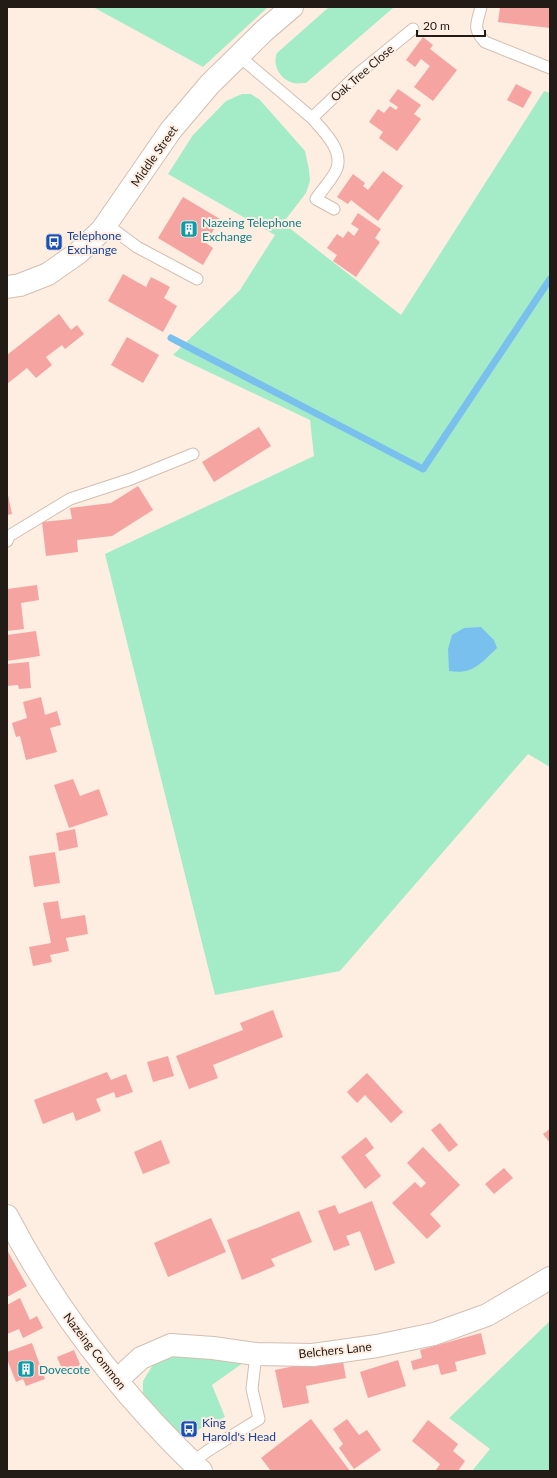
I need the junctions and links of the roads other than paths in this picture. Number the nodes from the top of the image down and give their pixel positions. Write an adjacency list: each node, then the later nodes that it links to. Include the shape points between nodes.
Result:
1 (292, 7): 4 (street, Middle Street)
2 (481, 7): 5 (lane, via 476,29 477,34 486,42)
3 (413, 29): 6 (lane, Oak Tree Close, via 359,73)
4 (239, 56): 6 (lane); 8 (street, Middle Street, via 210,84 171,130)
5 (550, 68)
6 (312, 118): 7 (lane, via 330,138 338,157 337,169 316,199)
7 (334, 209)
8 (106, 224): 9 (lane, via 137,247); 10 (street, Middle Street, via 78,253 48,274 20,285)
9 (197, 279)
10 (7, 287)
11 (193, 454): 12 (lane, via 131,480 70,499 9,536)
12 (7, 541)
13 (7, 1216): 16 (street, Nazeing Common, via 29,1258 68,1318)
14 (550, 1278): 15 (street, Belchers Lane, via 487,1315 434,1334 377,1346 313,1355)
15 (256, 1354): 16 (street, Belchers Lane, via 171,1345 141,1358); 17 (lane, via 252,1390 259,1420 210,1450)
16 (117, 1380): 17 (street, Nazeing Common)
17 (197, 1467)

